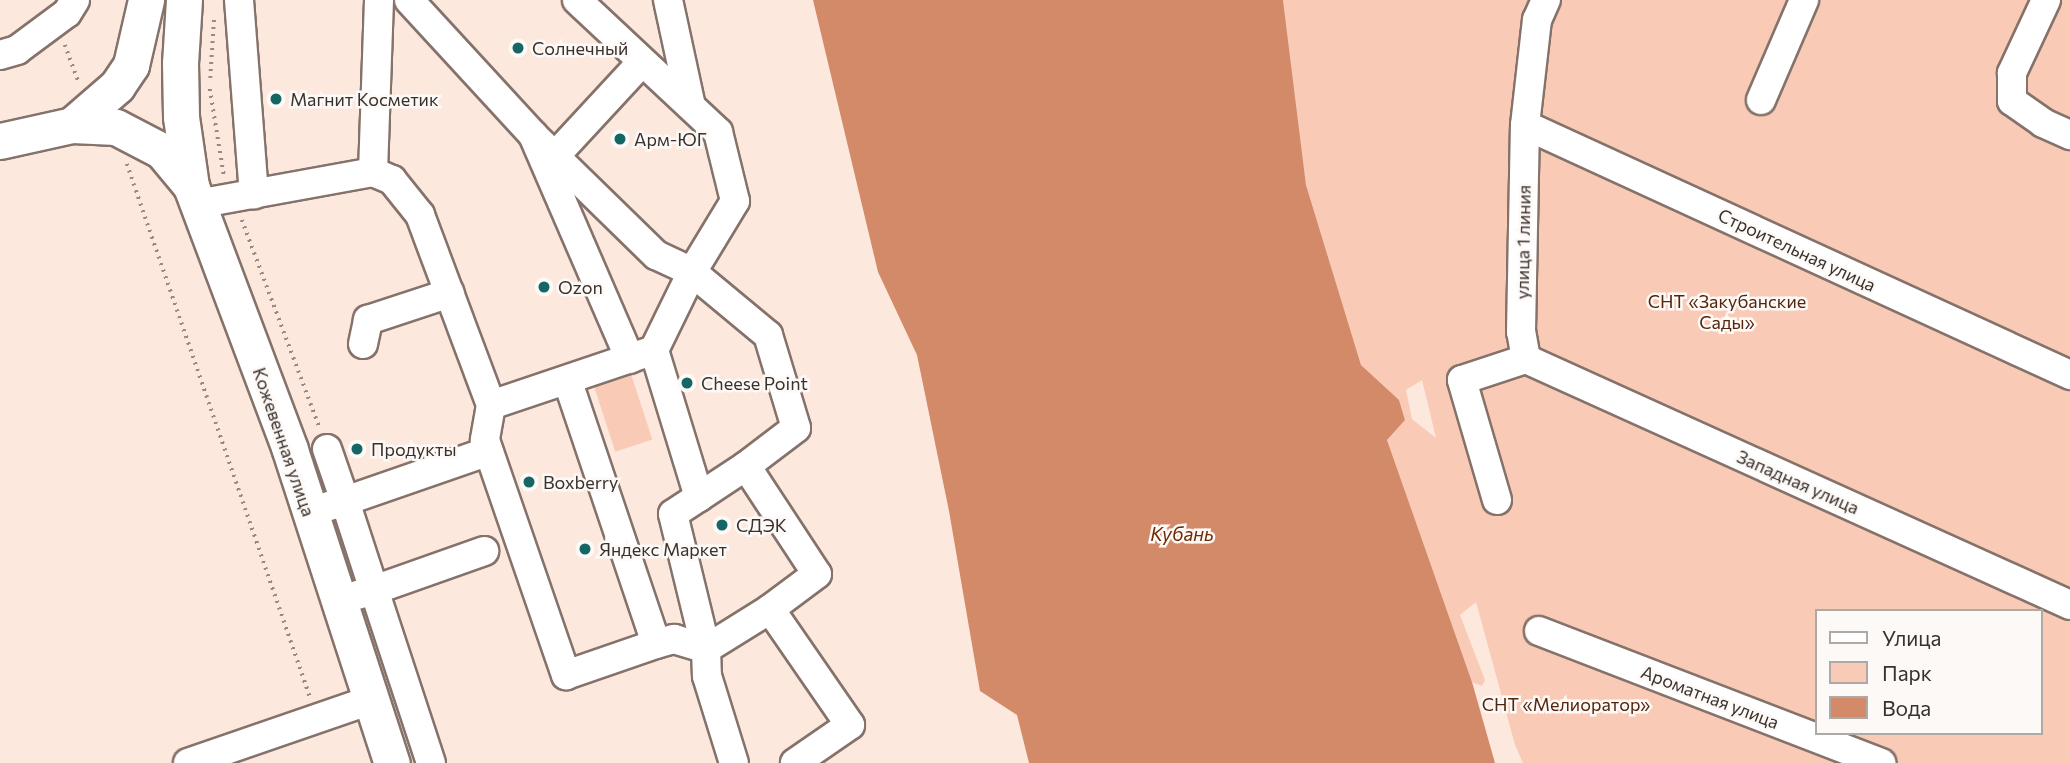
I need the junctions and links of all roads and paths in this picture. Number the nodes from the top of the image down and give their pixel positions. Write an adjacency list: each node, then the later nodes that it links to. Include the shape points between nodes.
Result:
1 (75, 0): 12 (street, via 68,13 16,50)
2 (146, 0): 17 (main road, via 131,65 117,86)
3 (379, 0): 24 (street)
4 (408, 0): 19 (street)
5 (577, 0): 13 (street)
6 (668, 0): 16 (street)
7 (1546, 0): 18 (street, улица 1 линия, via 1537,20)
8 (1804, 0): 15 (street)
9 (2046, 0): 20 (street, via 2012,74 2012,101)
10 (213, 2): 25 (main road, via 180,63 181,117); 26 (street); 26 (path, via 210,86 226,186)
11 (61, 36): 14 (path)
12 (0, 55)
13 (641, 63): 16 (street); 23 (street)
14 (80, 85)
15 (1761, 100)
16 (691, 106): 27 (street, via 718,132 735,201)
17 (72, 125): 21 (main road); 25 (main road, via 116,127 162,150)
18 (1525, 125): 31 (street, улица 1 линия, via 1521,332); 32 (street, Строительная улица)
19 (533, 135): 23 (street); 30 (street)
20 (2070, 135)
21 (0, 141)
22 (123, 152): 51 (path)
23 (555, 156): 27 (street, via 656,255)
24 (373, 172): 26 (street); 28 (street, via 392,180 420,215)
25 (194, 195): 26 (street); 41 (main road, Кожевенная улица)
26 (244, 196): 35 (path)
27 (692, 272): 30 (street); 37 (street, via 768,335 796,428)
28 (450, 293): 29 (street, via 368,320); 34 (street)
29 (363, 344)
30 (642, 355): 33 (street); 38 (street)
31 (1526, 359): 39 (street, via 1462,380); 45 (street, Западная улица)
32 (2070, 375)
33 (568, 382): 34 (street); 48 (street)
34 (491, 405): 36 (street, via 485,440)
35 (327, 449): 40 (street)
36 (489, 451): 40 (street); 48 (street, via 566,675)
37 (746, 467): 38 (street); 46 (street, via 817,574)
38 (699, 497): 49 (street, via 673,514)
39 (1497, 500)
40 (345, 501): 41 (street); 43 (street)
41 (310, 513): 44 (main road, Кожевенная улица)
42 (484, 551): 43 (street)
43 (374, 590): 44 (street); 54 (street)
44 (339, 602): 50 (main road, Кожевенная улица)
45 (2070, 605)
46 (770, 609): 49 (street); 56 (street, via 850,725)
47 (1539, 631): 57 (street, Ароматная улица)
48 (656, 644): 49 (street, via 674,639)
49 (706, 649): 55 (street, via 706,676)
50 (371, 700): 51 (street); 53 (main road, Кожевенная улица)
51 (317, 719): 52 (street)
52 (188, 763)
53 (392, 763)
54 (431, 763)
55 (734, 763)
56 (795, 763)
57 (1881, 763)

